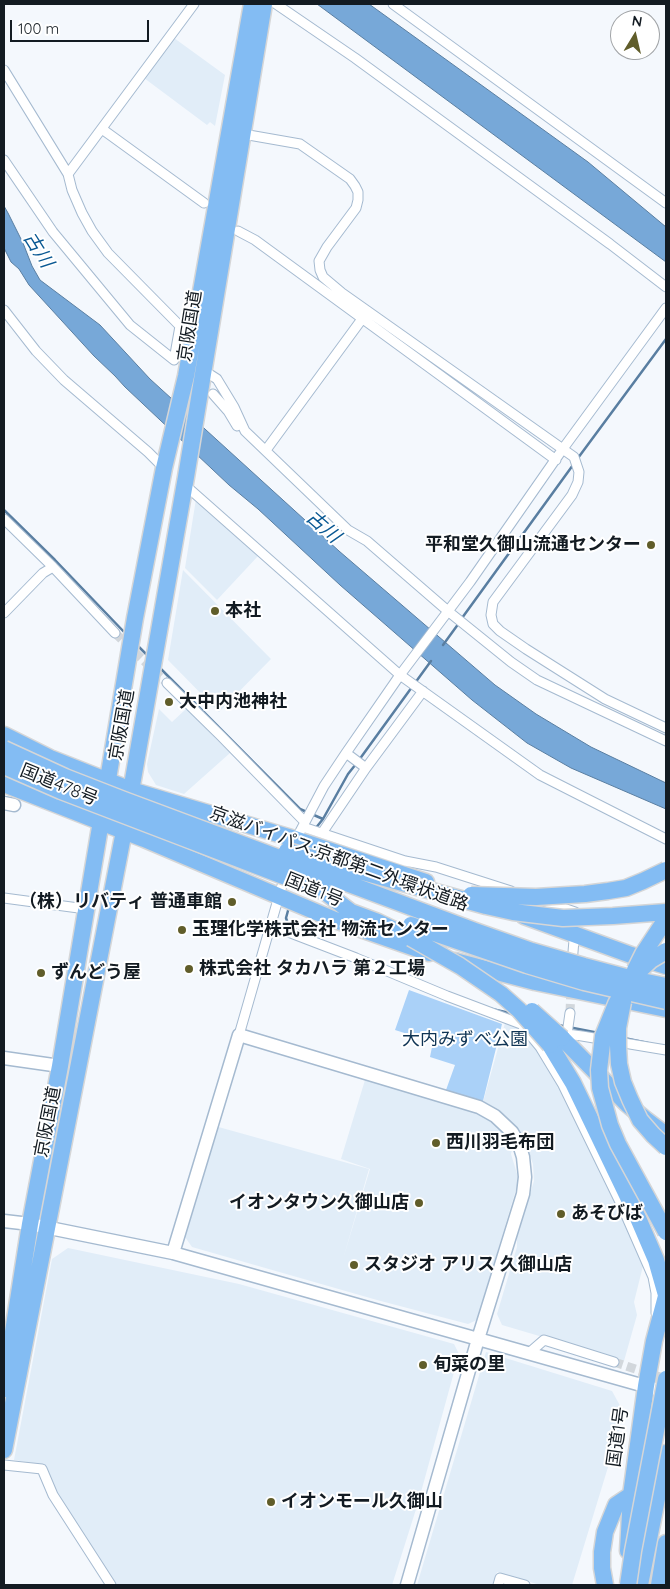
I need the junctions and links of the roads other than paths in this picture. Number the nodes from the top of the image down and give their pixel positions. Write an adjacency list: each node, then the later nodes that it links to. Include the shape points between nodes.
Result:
1 (194, 4): 7 (street)
2 (252, 4): 17 (highway, 京阪国道)
3 (264, 4): 8 (highway, 京阪国道)
4 (276, 4): 14 (street, via 355,58)
5 (393, 4): 11 (street)
6 (4, 70): 10 (street)
7 (102, 130): 10 (street); 12 (street)
8 (242, 134): 22 (highway, 京阪国道); 26 (street, via 300,144 350,179 355,186 358,192 356,208 319,261 323,277)
9 (4, 160): 18 (street, via 53,232)
10 (68, 174): 20 (street, via 82,213 108,253)
11 (666, 202)
12 (204, 203)
13 (238, 231): 19 (street)
14 (666, 287)
15 (666, 308): 26 (street)
16 (4, 310): 28 (street, via 64,380)
17 (196, 317): 20 (street); 28 (highway, 京阪国道)
18 (127, 319): 20 (street, via 130,325 174,360); 21 (street, via 135,320)
19 (362, 319): 25 (street); 27 (street)
20 (180, 326)
21 (172, 355)
22 (203, 370): 23 (highway, 京阪国道); 24 (street, via 217,378)
23 (207, 391): 24 (street); 29 (highway, 京阪国道)
24 (245, 432): 25 (street)
25 (266, 450): 33 (street, via 348,530 366,541)
26 (562, 450): 27 (street); 40 (street, via 574,457 579,472 578,482 572,495 493,602 493,624 526,649 606,699)
27 (556, 460): 33 (street)
28 (165, 464): 47 (highway, 京阪国道)
29 (186, 481): 35 (street); 37 (highway, 京阪国道)
30 (4, 519): 31 (street)
31 (52, 567): 32 (street); 34 (street)
32 (4, 613)
33 (448, 613): 35 (street); 42 (street, via 537,680)
34 (115, 633)
35 (402, 673): 38 (street); 44 (street)
36 (167, 683): 39 (street)
37 (150, 685): 39 (street, via 161,686); 49 (highway, 京阪国道)
38 (424, 691): 46 (street); 54 (street, via 540,775)
39 (188, 704): 51 (street)
40 (666, 728)
41 (4, 734): 47 (highway, 国道478号, via 50,758)
42 (666, 741)
43 (4, 749): 49 (highway, 京滋バイパス;京都第二外環状道路, bridge, via 65,777)
44 (346, 753): 46 (street); 51 (street)
45 (4, 766): 57 (highway, 京滋バイパス;京都第二外環状道路, bridge, via 60,791)
46 (366, 768): 53 (street)
47 (107, 780): 49 (highway); 50 (highway, 京阪国道)
48 (4, 784): 50 (highway, 国道478号)
49 (128, 795): 51 (highway); 52 (highway, 京阪国道); 56 (highway, bridge, via 265,844); 70 (highway, 京滋バイパス;京都第二外環状道路, bridge, via 483,934 584,966)
50 (100, 822): 52 (highway, 国道1号); 60 (highway, 京阪国道)
51 (301, 829): 53 (street); 58 (street); 69 (highway, via 495,906)
52 (124, 832): 58 (highway, 国道1号); 84 (highway, 京阪国道)
53 (322, 833): 62 (street, via 575,912)
54 (666, 839)
55 (666, 870): 56 (highway, bridge, via 626,888 563,896 477,895)
56 (401, 883): 61 (highway, bridge, via 538,916 588,918)
57 (325, 892): 66 (highway, bridge, via 351,912); 71 (highway, 京滋バイパス;京都第二外環状道路, bridge, via 527,964 584,982)
58 (279, 897): 64 (street); 72 (highway, 国道1号, via 380,936 486,970)
59 (4, 898): 60 (street)
60 (86, 909): 79 (highway, 京阪国道)
61 (666, 912)
62 (575, 917)
63 (666, 919): 81 (highway, bridge, via 643,954 627,989 618,1028 618,1046 623,1082 630,1099 640,1120)
64 (270, 925): 75 (street); 76 (street, via 521,1024)
65 (574, 940): 68 (street)
66 (433, 950): 80 (highway, bridge, via 493,983 544,1020 627,1104); 87 (highway, bridge, via 501,994 550,1045 573,1083 638,1218 656,1260)
67 (666, 951): 85 (highway, bridge, via 651,960 625,988 603,1036 599,1070 610,1125)
68 (572, 964)
69 (666, 966)
70 (666, 986)
71 (666, 1001)
72 (666, 1009)
73 (570, 1013): 74 (street)
74 (567, 1034): 76 (street, via 554,1037); 77 (street)
75 (239, 1035): 86 (street); 88 (street, via 478,1107 496,1116 512,1132 523,1157 523,1194)
76 (540, 1047): 89 (street, via 564,1085 653,1277 656,1293)
77 (666, 1050)
78 (4, 1058): 79 (street)
79 (60, 1066): 83 (highway, 京阪国道)
80 (666, 1135)
81 (666, 1147)
82 (4, 1221): 83 (street)
83 (30, 1224): 84 (street); 93 (highway, 京阪国道)
84 (48, 1228): 86 (street); 96 (highway, 京阪国道)
85 (666, 1232)
86 (173, 1253): 88 (street)
87 (666, 1296): 89 (highway, 国道1号)
88 (478, 1339): 90 (street); 102 (street)
89 (654, 1340): 94 (highway, 国道1号)
90 (529, 1353): 91 (street, via 544,1340); 94 (street)
91 (614, 1362)
92 (666, 1379): 106 (highway, bridge)
93 (4, 1385)
94 (646, 1386): 95 (street); 99 (highway, 国道1号)
95 (666, 1392)
96 (4, 1450)
97 (666, 1452): 107 (highway)
98 (4, 1465): 101 (street, via 42,1470 53,1495)
99 (630, 1495): 105 (highway, via 616,1505 605,1532 602,1568); 106 (highway, 国道1号)
100 (666, 1543): 108 (highway)
101 (112, 1585)
102 (407, 1585)
103 (498, 1585): 104 (street, via 500,1578)
104 (525, 1585)
105 (605, 1585)
106 (628, 1585)
107 (640, 1585)
108 (659, 1585)

